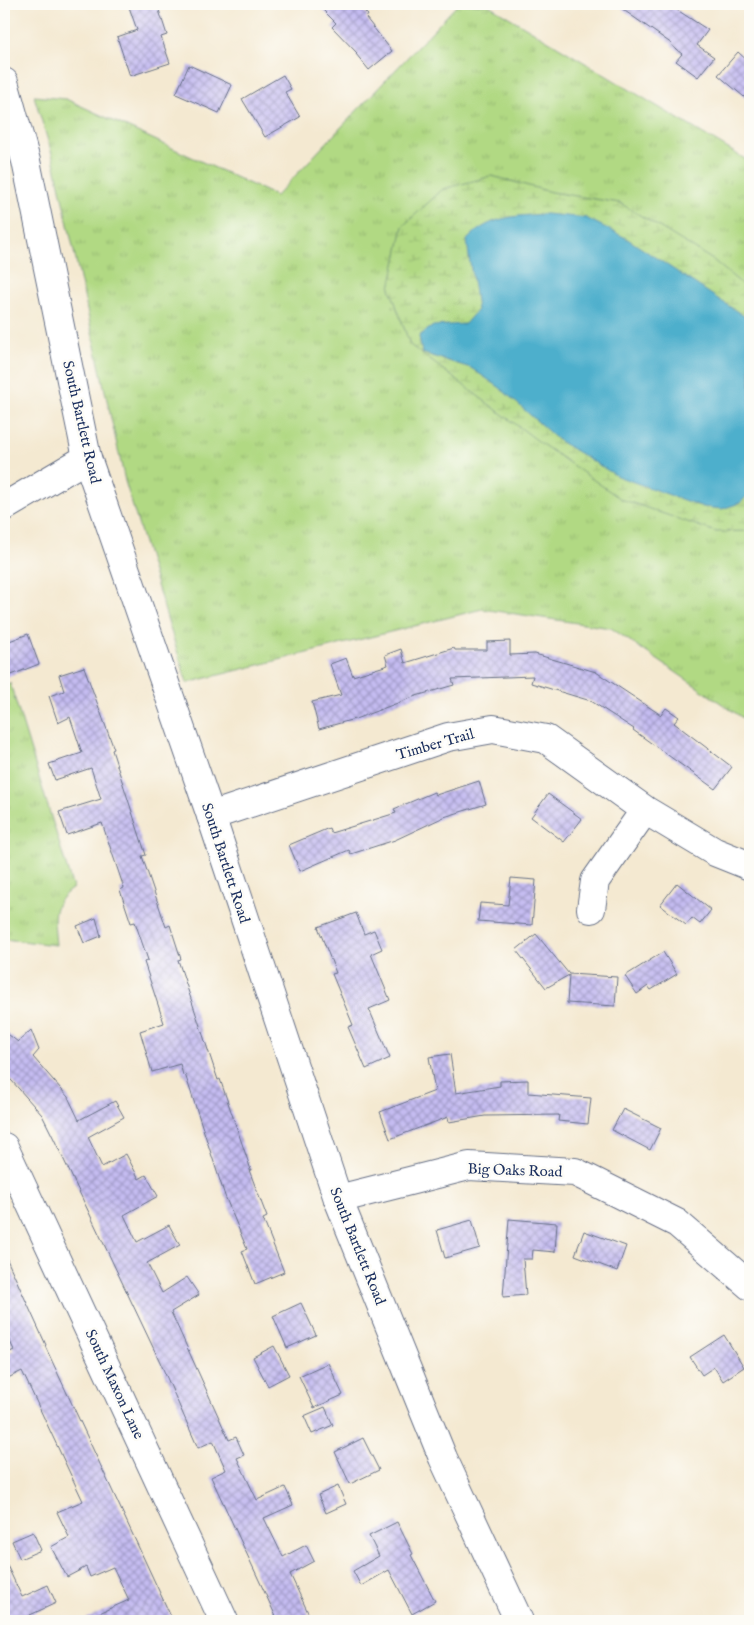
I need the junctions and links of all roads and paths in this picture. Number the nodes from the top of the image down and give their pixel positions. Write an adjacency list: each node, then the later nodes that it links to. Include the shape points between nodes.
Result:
1 (4, 82): 2 (street, South Bartlett Road, via 26,161)
2 (87, 458): 3 (street); 5 (street, South Bartlett Road)
3 (4, 507)
4 (645, 810): 5 (street, Timber Trail, via 546,739 493,729 448,738); 6 (street, Timber Trail, via 715,852); 7 (street, via 595,880)
5 (211, 816): 9 (street, South Bartlett Road)
6 (750, 866)
7 (591, 909)
8 (4, 1147): 11 (street, South Maxon Lane)
9 (338, 1199): 10 (street, Big Oaks Road, via 469,1166 575,1172 677,1223); 12 (street, South Bartlett Road, via 443,1458)
10 (750, 1286)
11 (224, 1621)
12 (519, 1621)

